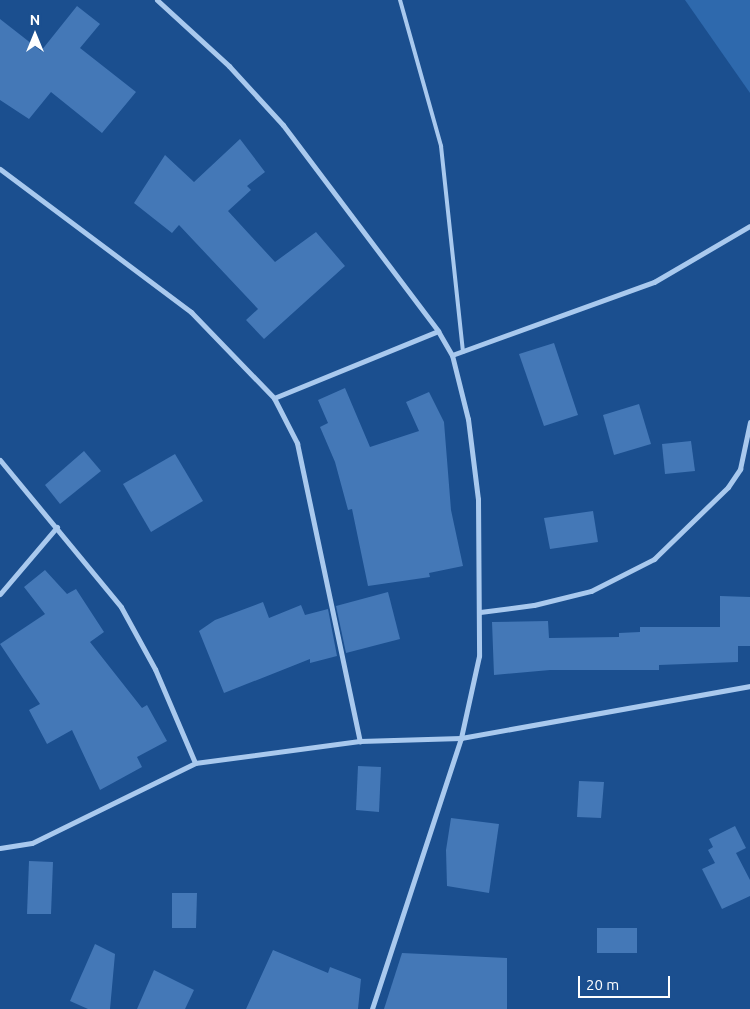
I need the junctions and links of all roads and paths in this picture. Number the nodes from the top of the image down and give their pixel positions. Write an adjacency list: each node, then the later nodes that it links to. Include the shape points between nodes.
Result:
1 (157, 0): 5 (street, via 229,66 283,126)
2 (400, 0): 6 (lane, via 441,146)
3 (0, 169): 8 (street, via 191,312)
4 (750, 226): 6 (street, via 654,282)
5 (438, 331): 7 (street); 8 (street)
6 (463, 352): 7 (street)
7 (452, 355): 13 (street, via 468,419 478,499)
8 (274, 398): 16 (street, via 297,443)
9 (750, 422): 13 (street, via 740,468 728,487 654,558 591,591 534,605)
10 (0, 460): 11 (street)
11 (58, 527): 12 (street); 17 (street, via 121,607 154,669)
12 (0, 594)
13 (480, 612): 15 (street, via 480,656)
14 (750, 686): 15 (street)
15 (461, 738): 16 (street); 19 (street)
16 (360, 741): 17 (street)
17 (195, 763): 18 (street, via 32,843)
18 (0, 848)
19 (372, 1009)

